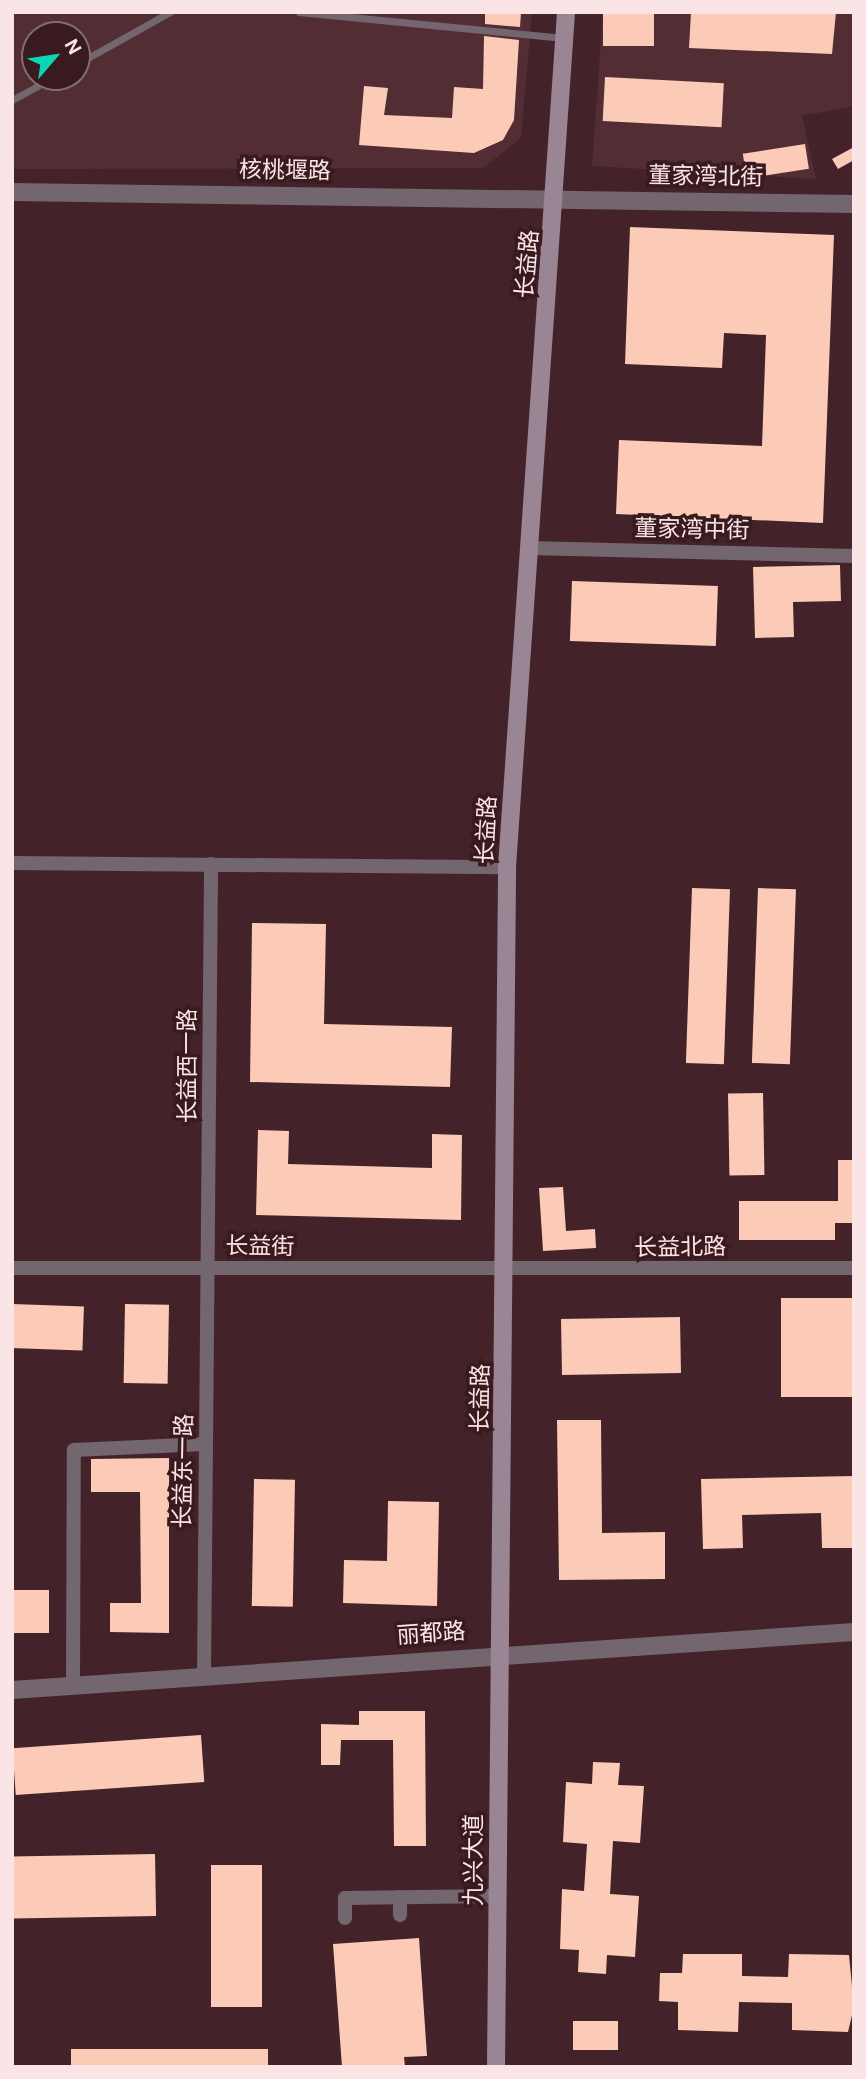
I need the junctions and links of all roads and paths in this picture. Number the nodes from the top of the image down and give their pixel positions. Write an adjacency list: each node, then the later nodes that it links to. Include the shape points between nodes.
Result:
1 (170, 12): 5 (lane)
2 (299, 12): 4 (lane)
3 (566, 12): 4 (main road, 长益路)
4 (565, 38): 9 (main road, 长益路)
5 (91, 56)
6 (28, 91): 7 (lane)
7 (12, 100)
8 (12, 192): 9 (street, 核桃堰路)
9 (556, 197): 10 (street, 董家湾北街); 11 (main road, 长益路)
10 (854, 204)
11 (529, 548): 12 (street, 董家湾中街); 15 (main road, 长益路)
12 (854, 556)
13 (12, 863): 14 (street)
14 (211, 864): 15 (street); 17 (street, 长益西一路)
15 (507, 867): 19 (main road, 长益路)
16 (12, 1268): 17 (street, 长益街)
17 (208, 1268): 19 (street, 长益街); 20 (street, 长益东一路)
18 (854, 1268): 19 (street, 长益北路)
19 (507, 1272): 22 (main road, 长益路)
20 (205, 1444): 23 (street, 长益东一路); 24 (street, via 74,1450)
21 (854, 1632): 22 (street, 丽都路)
22 (499, 1653): 23 (street, 丽都路); 26 (main road, 九兴大道)
23 (204, 1674): 24 (street, 丽都路)
24 (73, 1685): 25 (street, 丽都路)
25 (12, 1690)
26 (498, 1896): 27 (street); 30 (main road, 九兴大道)
27 (400, 1897): 28 (street); 29 (street, via 345,1898)
28 (400, 1915)
29 (345, 1918)
30 (496, 2067)

